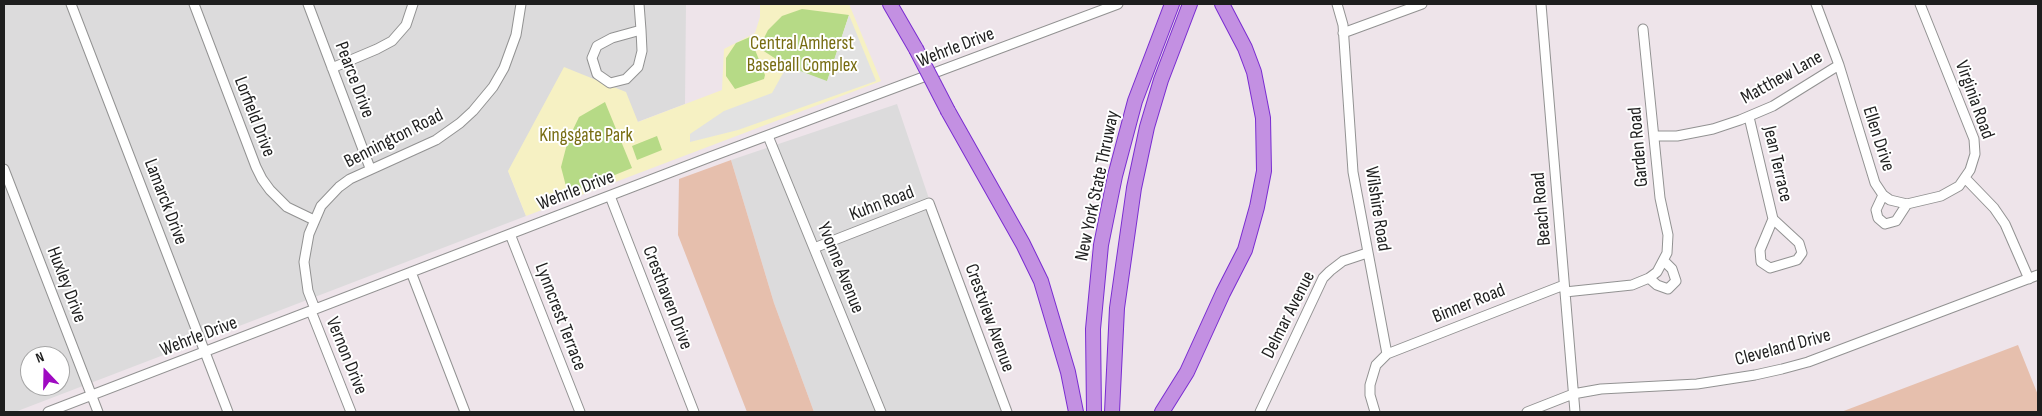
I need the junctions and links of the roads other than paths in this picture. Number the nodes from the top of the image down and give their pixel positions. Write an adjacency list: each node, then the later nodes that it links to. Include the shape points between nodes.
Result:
1 (71, 4): 44 (street, Lamarck Drive)
2 (194, 4): 32 (street, Lorfield Drive, via 262,179 287,206)
3 (308, 4): 21 (street, Pearce Drive)
4 (413, 4): 21 (street, via 406,25 392,40)
5 (521, 4): 25 (street, Bennington Road, via 516,35 504,68 493,88 473,111 436,140)
6 (639, 4): 18 (street)
7 (890, 4): 57 (highway, bridge, via 1041,281 1068,372)
8 (1118, 4): 23 (street, Wehrle Drive)
9 (1172, 4): 58 (highway, New York State Thruway, via 1135,101 1101,245 1093,329)
10 (1190, 4): 59 (highway, New York State Thruway, via 1161,80 1134,188 1117,308)
11 (1337, 4): 19 (street, Wilshire Road)
12 (1422, 4): 19 (street)
13 (1541, 4): 42 (street, Beach Road)
14 (1816, 4): 20 (street, Ellen Drive)
15 (1920, 4): 27 (street, Virginia Road, via 1974,139 1974,159)
16 (1224, 7): 60 (highway, via 1254,72 1263,118 1264,171 1245,250 1187,372)
17 (1643, 29): 24 (street, Garden Road)
18 (641, 30): 18 (street, via 642,52 638,68 626,79 610,82 597,74 592,58 597,46)
19 (1343, 33): 36 (street, Wilshire Road, via 1353,172)
20 (1839, 65): 22 (street, Matthew Lane, via 1774,106); 28 (street, Ellen Drive, via 1871,173)
21 (332, 68): 25 (street, Pearce Drive)
22 (1749, 117): 24 (street, Matthew Lane, via 1713,129 1677,136); 31 (street, Jean Terrace)
23 (768, 136): 29 (street, Wehrle Drive); 35 (street, Yvonne Avenue)
24 (1654, 136): 37 (street, Garden Road, via 1660,198 1668,235)
25 (370, 168): 32 (street, Bennington Road, via 339,187 321,206)
26 (4, 169): 47 (street, Huxley Drive)
27 (1966, 179): 30 (street, via 1940,196); 41 (street, via 2005,224)
28 (1883, 195): 30 (street, Ellen Drive); 30 (street, via 1876,210 1884,224 1896,221)
29 (610, 196): 33 (street, Wehrle Drive); 54 (street, Cresthaven Drive)
30 (1907, 204)
31 (1773, 219): 31 (street, Jean Terrace, via 1799,243 1802,253 1797,260 1770,268 1761,262 1760,250)
32 (314, 220): 43 (street, Bennington Road, via 304,262)
33 (510, 234): 38 (street, Wehrle Drive); 53 (street, Lynncrest Terrace)
34 (942, 236): 35 (street, Kuhn Road, via 929,203); 56 (street, Crestview Avenue)
35 (814, 248): 55 (street, Yvonne Avenue)
36 (1367, 254): 45 (street, Wilshire Road); 61 (street, Delmar Avenue, via 1343,261 1323,278)
37 (1664, 260): 40 (street); 40 (street, via 1676,280 1668,289 1656,286)
38 (412, 272): 43 (street, Wehrle Drive); 52 (street)
39 (2038, 275): 41 (street, Cleveland Drive)
40 (1649, 278): 42 (street, via 1632,285)
41 (2029, 279): 46 (street, Cleveland Drive, via 1808,362 1755,376)
42 (1564, 289): 45 (street, Binner Road); 46 (street, Beach Road)
43 (313, 310): 44 (street, Wehrle Drive); 51 (street, Vernon Drive)
44 (205, 352): 47 (street, Wehrle Drive); 50 (street, Lamarck Drive)
45 (1386, 354): 62 (street, via 1376,365 1370,385)
46 (1573, 394): 63 (street, Cleveland Drive); 64 (street, Beach Road)
47 (92, 396): 48 (street, Wehrle Drive); 49 (street, Huxley Drive)
48 (48, 412)
49 (98, 412)
50 (228, 412)
51 (352, 412)
52 (466, 412)
53 (580, 412)
54 (694, 412)
55 (881, 412)
56 (1007, 412)
57 (1076, 412)
58 (1094, 412)
59 (1112, 412)
60 (1162, 412)
61 (1260, 412)
62 (1375, 412)
63 (1527, 412)
64 (1575, 412)

